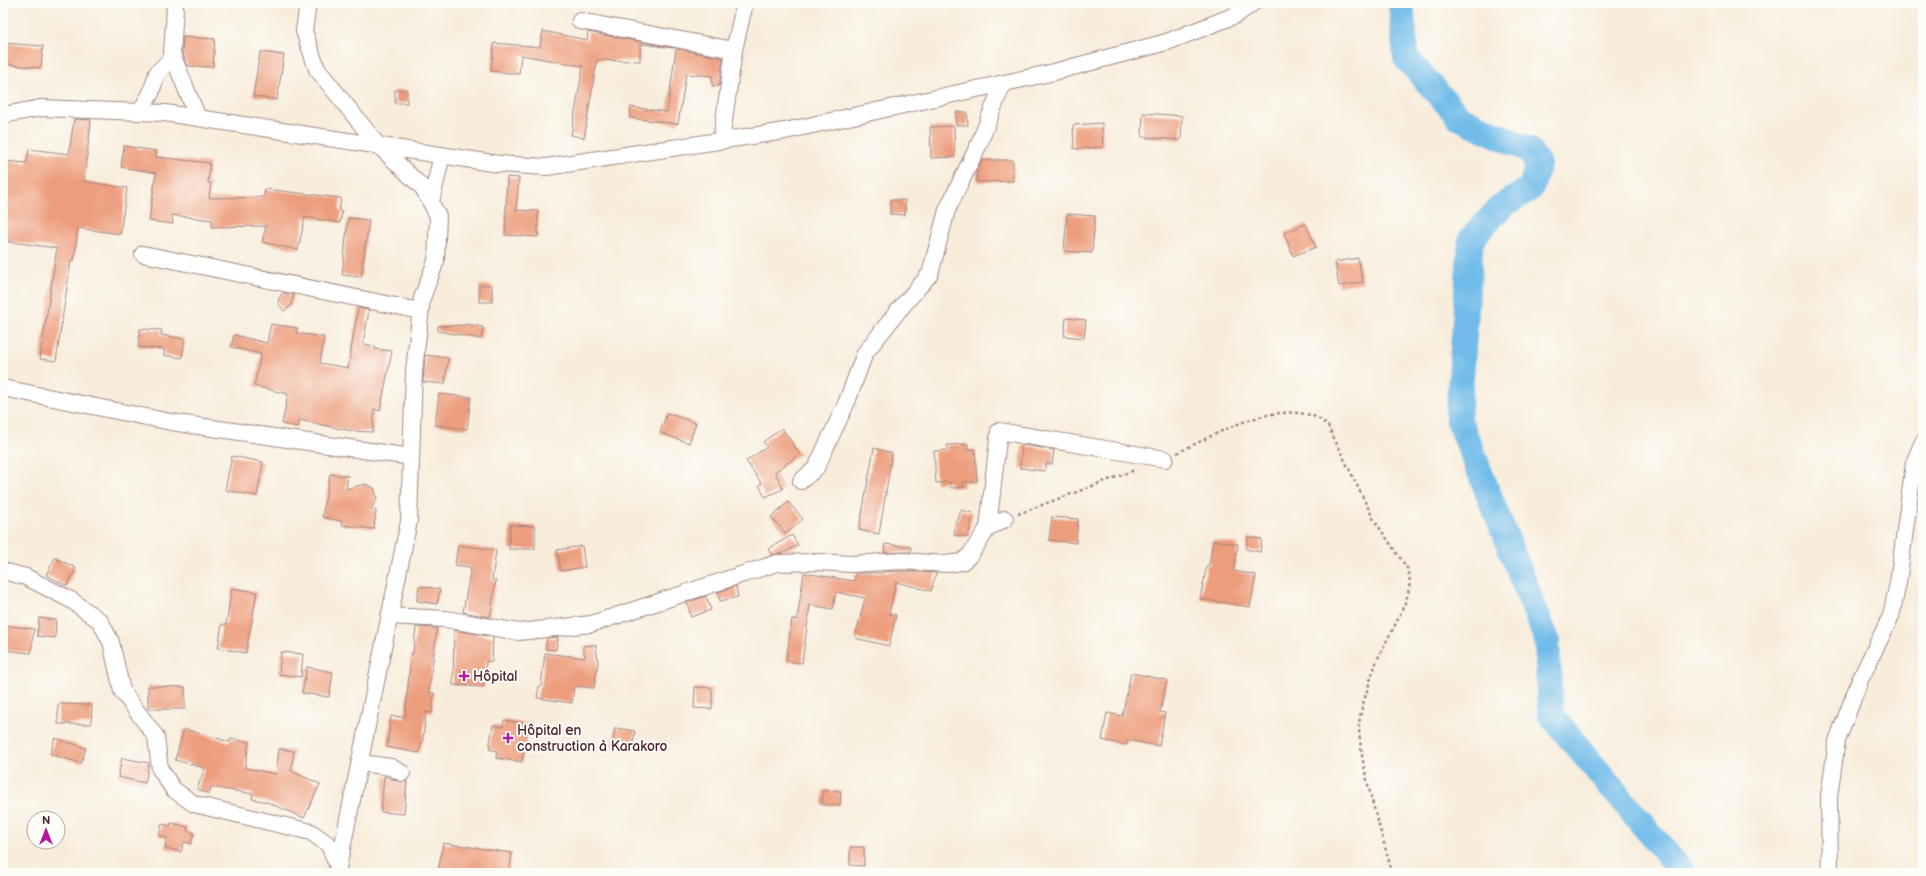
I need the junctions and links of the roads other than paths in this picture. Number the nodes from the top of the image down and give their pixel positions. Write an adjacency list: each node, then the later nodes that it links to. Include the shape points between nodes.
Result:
1 (173, 3): 7 (street)
2 (308, 3): 13 (street, via 304,31 317,69)
3 (745, 3): 6 (street)
4 (1253, 3): 8 (street, via 1236,15 1167,42)
5 (580, 21): 6 (street)
6 (734, 50): 12 (street)
7 (173, 57): 9 (street, via 157,73 152,93); 11 (street)
8 (1003, 83): 12 (street, via 785,131); 22 (street, via 979,144 947,210 930,274 865,353 846,404 816,468)
9 (140, 112): 10 (street, via 42,108); 11 (street)
10 (3, 115)
11 (198, 118): 13 (street)
12 (721, 141): 14 (street, via 546,167 499,164)
13 (377, 144): 14 (street); 15 (street, via 424,188)
14 (442, 154): 15 (street)
15 (431, 202): 17 (street, via 438,216 436,260)
16 (143, 254): 17 (street)
17 (420, 311): 20 (street, via 414,371)
18 (3, 388): 20 (street, via 171,422)
19 (1923, 442): 30 (street, via 1914,463 1898,583 1891,616 1860,680 1837,740 1829,796)
20 (411, 457): 26 (street, via 408,521)
21 (1165, 458): 24 (street, via 999,431)
22 (801, 481)
23 (1005, 519): 24 (street)
24 (988, 528): 26 (street, via 970,556 962,562 777,563 591,624 518,632 446,619)
25 (3, 571): 29 (street, via 26,577 71,600 100,621 111,642 122,691 156,737 160,769 173,789 194,804 311,832 329,845)
26 (389, 616): 27 (street)
27 (360, 763): 28 (street, via 391,767); 29 (street)
28 (402, 773)
29 (337, 870)
30 (1830, 873)

